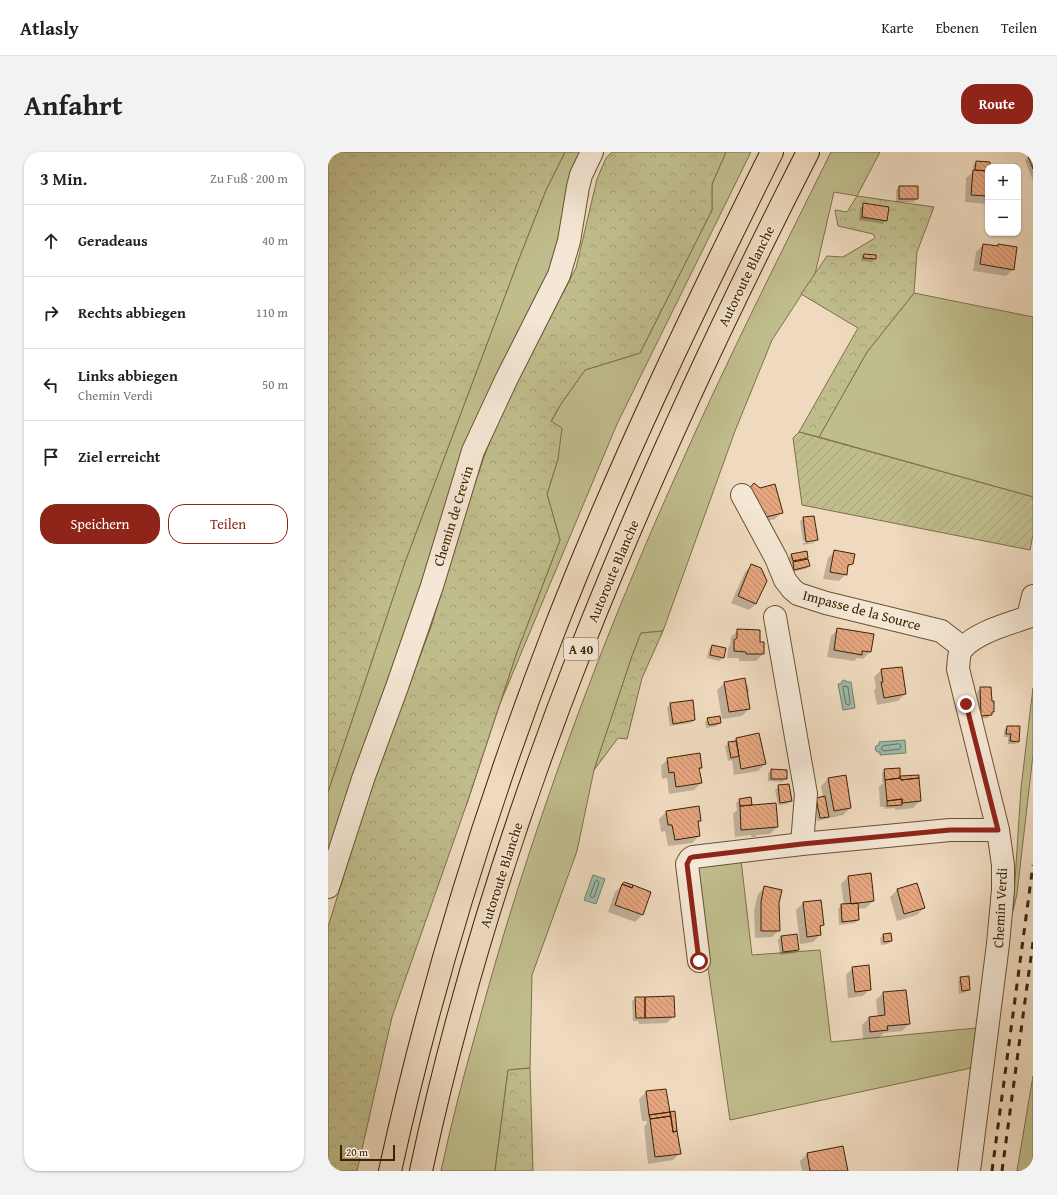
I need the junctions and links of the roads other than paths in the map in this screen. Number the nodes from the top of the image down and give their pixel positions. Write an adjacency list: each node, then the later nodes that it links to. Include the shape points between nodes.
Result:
1 (592, 152): 10 (street, Chemin de Crevin, via 581,175 559,275 473,451 432,586 363,779)
2 (772, 152): 12 (highway, A 40, via 635,439 552,636 462,895 416,1057)
3 (808, 152): 13 (highway, Autoroute Blanche / A 40, via 719,332 660,461 582,647 522,811 476,958 451,1046)
4 (742, 495): 7 (street, Impasse de la Source, via 785,580 798,594 941,631)
5 (1033, 596): 7 (street, via 1028,617 976,637)
6 (775, 617): 9 (street, via 806,794)
7 (963, 648): 8 (street, Chemin Verdi, via 959,656 958,669)
8 (998, 830): 9 (street, via 950,830); 14 (street, Chemin Verdi, via 1003,865 1003,898)
9 (802, 844): 11 (street, via 690,858 687,864)
10 (328, 887)
11 (699, 961)
12 (390, 1171)
13 (421, 1171)
14 (969, 1171)

